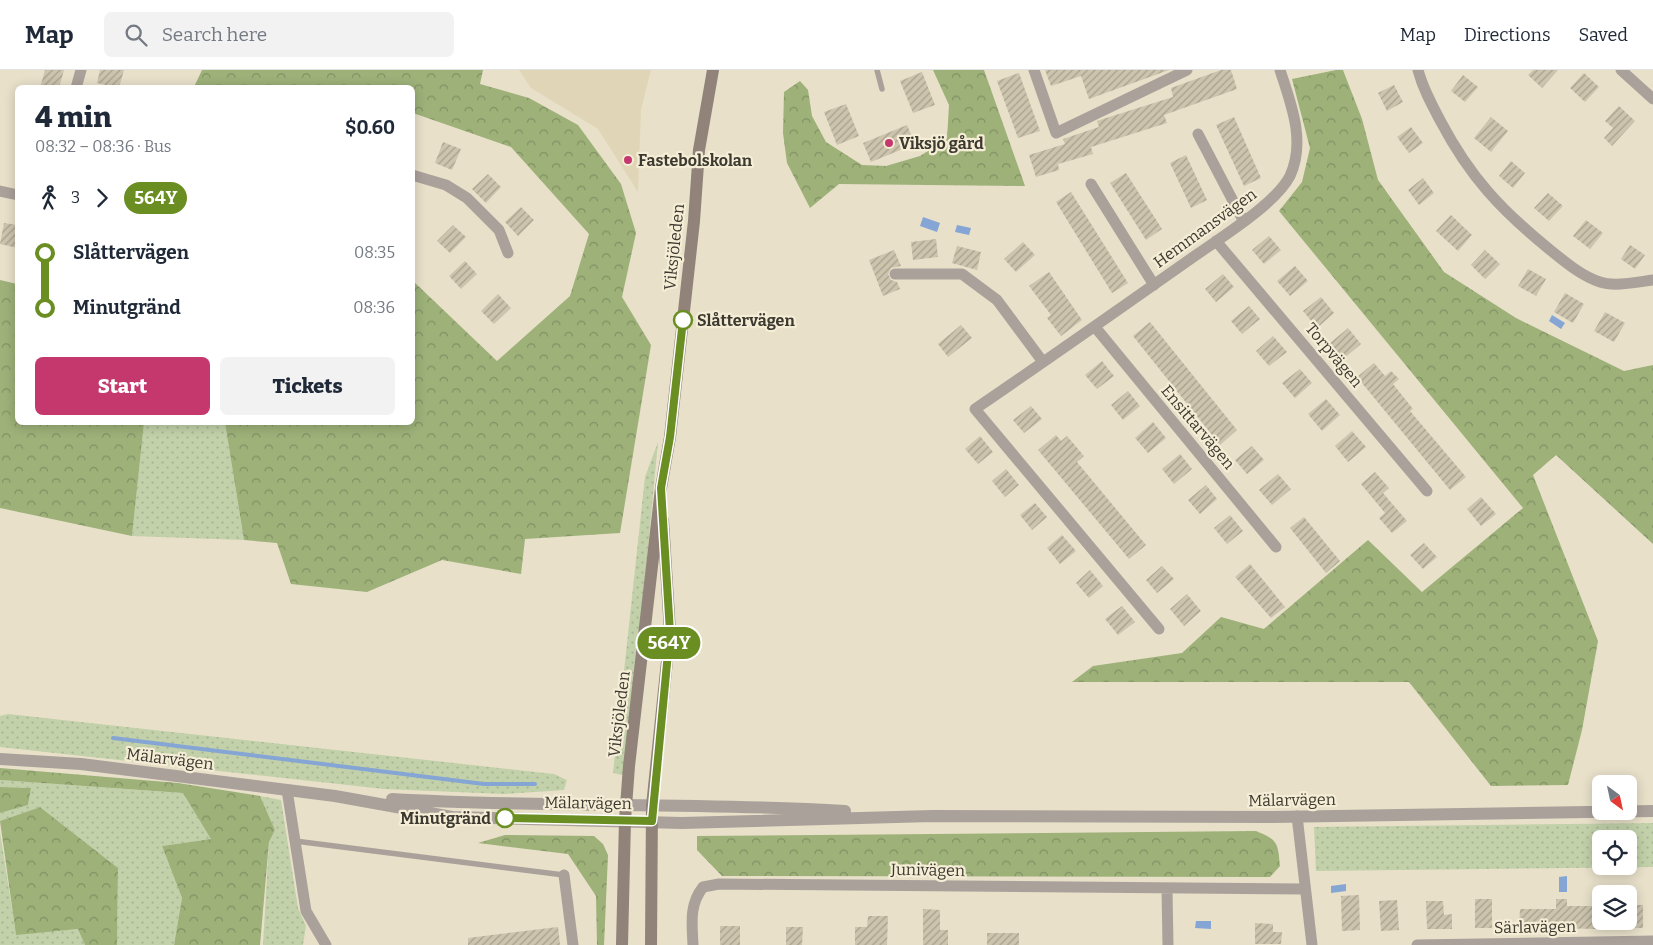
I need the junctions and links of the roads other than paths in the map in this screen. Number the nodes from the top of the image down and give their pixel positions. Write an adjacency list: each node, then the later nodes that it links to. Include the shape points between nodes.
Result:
1 (81, 70): 9 (street)
2 (713, 70): 25 (main road, Viksjöleden, via 699,150 670,437)
3 (877, 70): 10 (lane)
4 (1034, 70): 5 (street, via 1056,133)
5 (1187, 70)
6 (1280, 70): 17 (street, Hemmansvägen, via 1295,120 1298,151 1289,176 1275,196)
7 (1418, 70): 21 (street, via 1422,87 1459,156 1494,200 1531,234 1568,264 1600,283)
8 (1621, 70): 11 (street)
9 (77, 85)
10 (882, 89)
11 (1653, 99)
12 (1198, 134): 17 (street)
13 (415, 176): 19 (street, via 446,185 467,198 499,230)
14 (1091, 184): 22 (street)
15 (0, 191): 16 (street)
16 (15, 194)
17 (1243, 220): 18 (street, Hemmansvägen)
18 (1216, 241): 22 (street, Hemmansvägen); 26 (street, Torpvägen)
19 (508, 253)
20 (895, 274): 24 (street, via 962,274 997,300)
21 (1653, 280)
22 (1154, 285): 23 (street, Hemmansvägen)
23 (1095, 327): 24 (street, Hemmansvägen); 27 (street, Ensittarvägen)
24 (1043, 362): 28 (street, Hemmansvägen, via 975,409)
25 (661, 488): 32 (main road, Viksjöleden); 33 (main road, Viksjöleden, via 670,632)
26 (1427, 491)
27 (1276, 547)
28 (1160, 629)
29 (0, 759): 30 (street, Mälarvägen, via 81,764)
30 (287, 790): 31 (street, Mälarvägen); 39 (street)
31 (335, 796): 32 (street, Mälarvägen, via 461,803); 37 (street, Mälarvägen, via 452,817)
32 (626, 805): 33 (street, Mälarvägen); 37 (main road, Viksjöleden)
33 (652, 806): 35 (street, Mälarvägen, via 781,807); 38 (main road, Viksjöleden)
34 (1653, 811): 36 (street, Mälarvägen)
35 (932, 816): 36 (street, Mälarvägen); 38 (street, Mälarvägen, via 682,823)
36 (1297, 816): 42 (street)
37 (625, 820): 38 (street, Mälarvägen); 46 (main road, Viksjöleden)
38 (652, 821): 47 (main road, Viksjöleden)
39 (295, 841): 40 (lane); 44 (street, via 306,911)
40 (564, 875): 45 (street)
41 (1167, 889): 42 (street, Junivägen); 48 (street, Junivägen, via 719,884 703,887 694,898); 49 (street)
42 (1304, 889): 50 (street)
43 (1653, 941): 51 (street, Särlavägen)
44 (326, 945)
45 (573, 945)
46 (622, 945)
47 (651, 945)
48 (693, 945)
49 (1168, 945)
50 (1312, 945)
51 (1417, 945)

